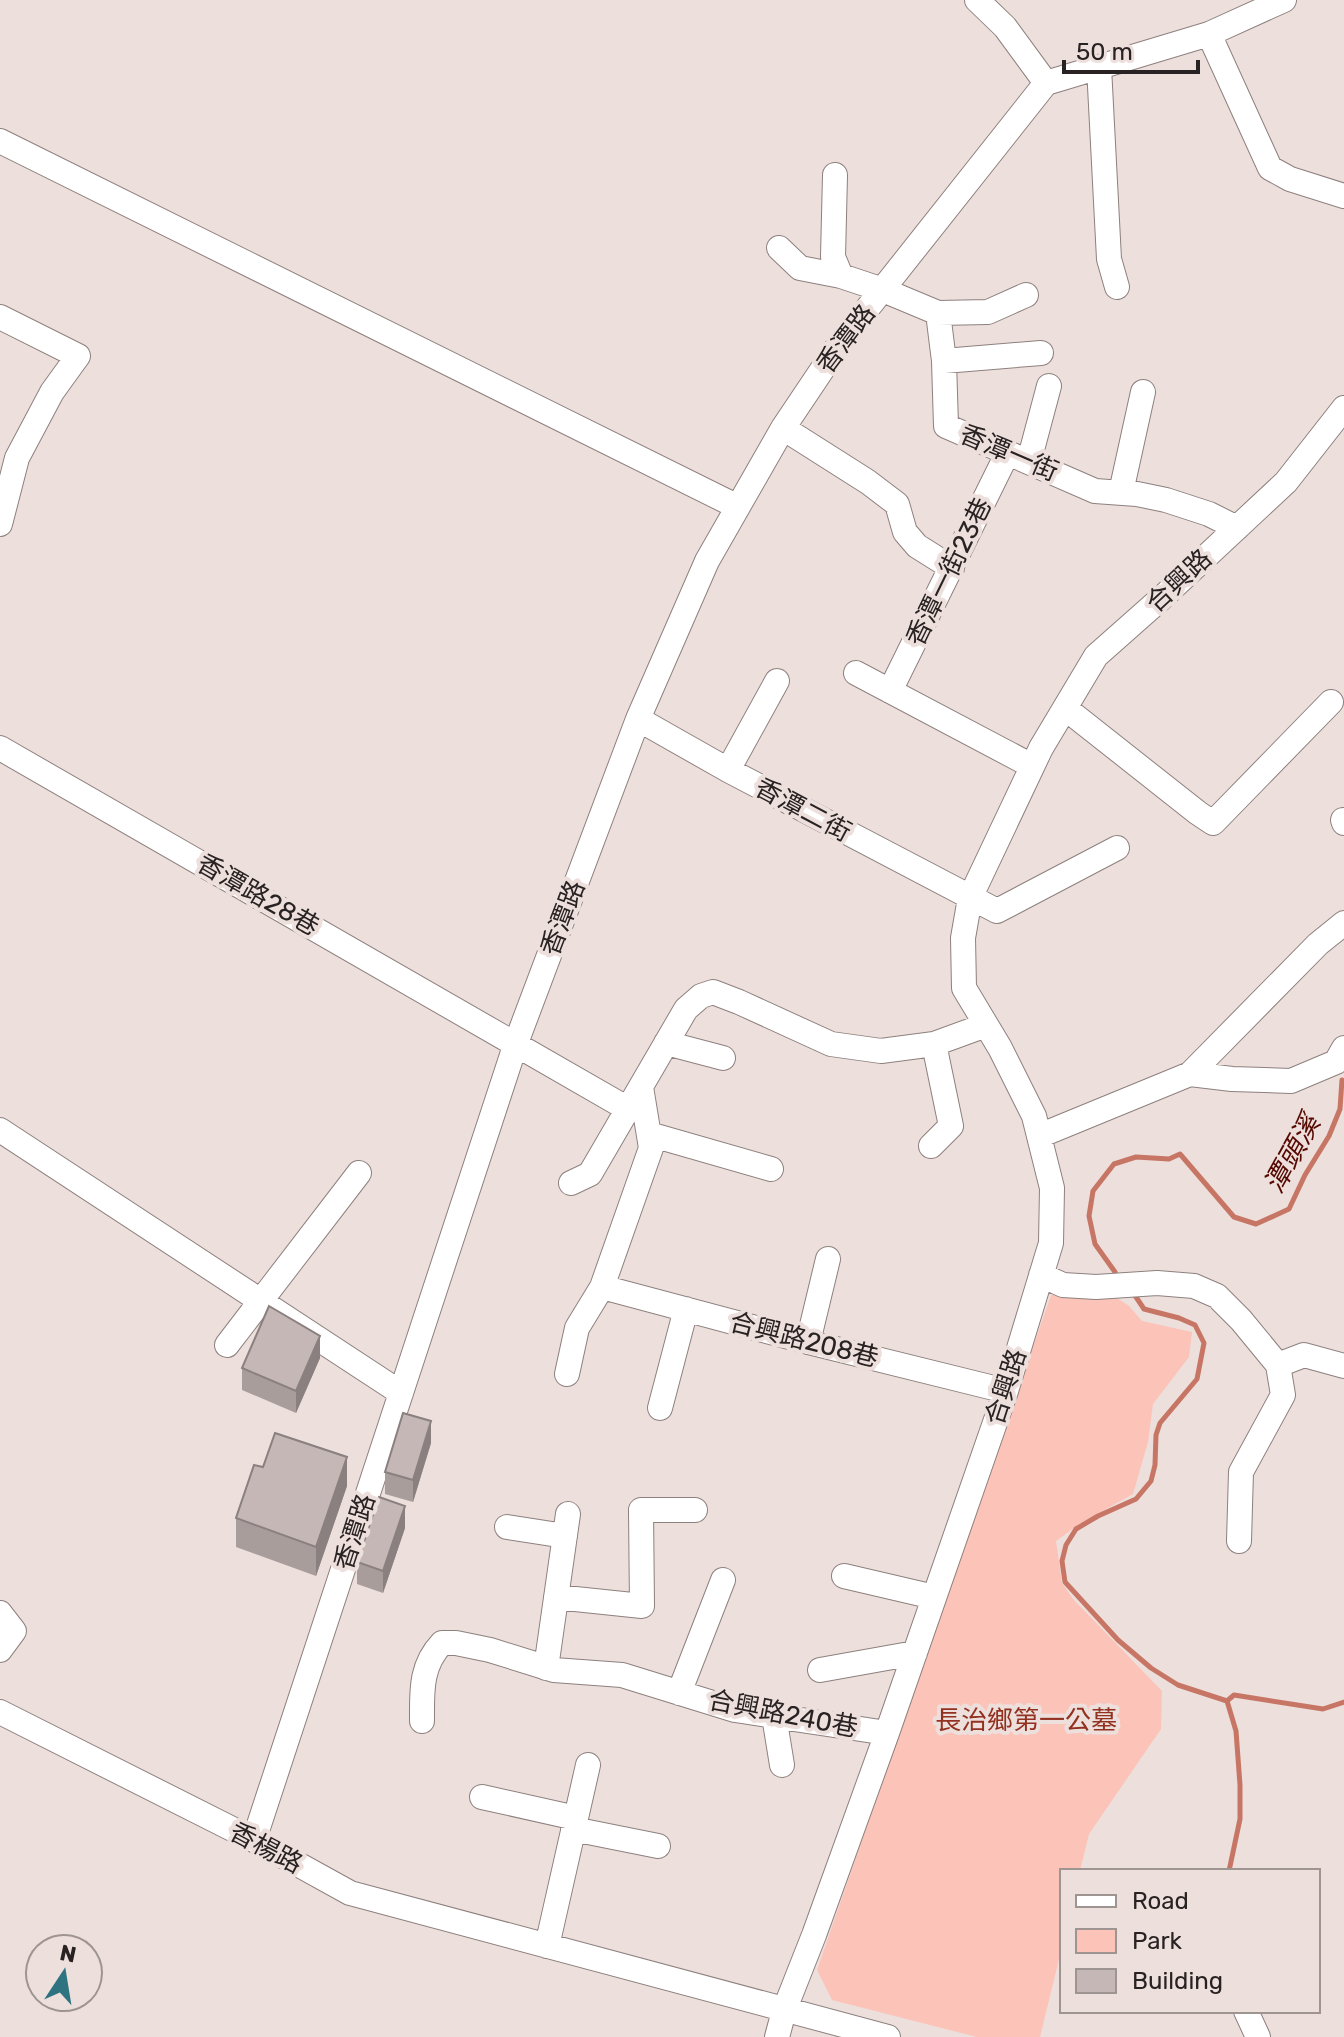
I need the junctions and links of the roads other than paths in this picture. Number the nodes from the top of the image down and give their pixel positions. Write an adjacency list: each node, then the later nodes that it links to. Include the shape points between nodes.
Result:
1 (977, 0): 5 (street, via 1005,27)
2 (1270, 3): 3 (street)
3 (1209, 34): 4 (street); 8 (street, via 1270,168)
4 (1099, 67): 5 (street); 11 (street, via 1109,259)
5 (1046, 83): 12 (street, 香潭路)
6 (0, 141): 24 (street)
7 (835, 175): 10 (street, via 833,257)
8 (1344, 196)
9 (779, 248): 10 (street, via 800,268)
10 (841, 276): 12 (street)
11 (1117, 287)
12 (883, 290): 14 (street); 21 (street, 香潭路)
13 (1026, 295): 14 (street, via 988,312)
14 (938, 313): 17 (street, 香潭一街)
15 (0, 317): 25 (street, via 78,356 17,458)
16 (1041, 353): 17 (street)
17 (944, 361): 22 (street, 香潭一街, via 946,426)
18 (1049, 386): 22 (street, 香潭一街23巷)
19 (1143, 392): 23 (street)
20 (1344, 408): 26 (street, 合興路, via 1286,482)
21 (783, 428): 24 (street, 香潭路); 27 (street, via 897,504 905,532 917,546)
22 (1019, 457): 23 (street, 香潭一街, via 1095,491); 27 (street, 香潭一街23巷)
23 (1121, 492): 26 (street, 香潭一街, via 1166,500)
24 (738, 507): 33 (street, 香潭路, via 707,561)
25 (0, 524)
26 (1237, 528): 32 (street, 合興路, via 1096,656)
27 (952, 568): 30 (street, 香潭一街23巷)
28 (856, 673): 30 (street)
29 (777, 681): 36 (street)
30 (890, 691): 35 (street)
31 (1331, 702): 32 (street, via 1213,823)
32 (1065, 708): 35 (street, 合興路)
33 (638, 719): 36 (street, 香潭二街); 41 (street, 香潭路)
34 (0, 748): 41 (street, 香潭路28巷)
35 (1032, 766): 38 (street, 合興路)
36 (728, 770): 38 (street, 香潭二街)
37 (1117, 848): 38 (street, 香潭二街, via 997,911)
38 (970, 898): 40 (street, 合興路, via 963,938 964,988)
39 (1344, 923): 46 (street)
40 (986, 1025): 43 (street); 51 (street, 合興路, via 1034,1116)
41 (516, 1043): 48 (street, 香潭路28巷); 67 (street, 香潭路)
42 (666, 1043): 43 (street, via 686,1009 713,992 831,1044 881,1051); 44 (street); 47 (street)
43 (934, 1044): 52 (street, via 951,1126)
44 (723, 1058)
45 (1341, 1058): 46 (street, via 1291,1081)
46 (1190, 1074): 51 (street)
47 (641, 1087): 48 (street); 50 (street)
48 (628, 1109): 55 (street, via 590,1174)
49 (0, 1130): 59 (street)
50 (649, 1134): 53 (street); 58 (street, via 651,1148)
51 (1039, 1136): 57 (street, 合興路, via 1052,1188 1051,1243)
52 (931, 1146)
53 (771, 1169)
54 (359, 1173): 59 (street)
55 (571, 1183)
56 (828, 1259): 61 (street)
57 (1041, 1275): 63 (street, via 1063,1285 1194,1286 1217,1296); 66 (street, 合興路)
58 (602, 1287): 60 (street, 合興路208巷); 65 (street, via 577,1328)
59 (261, 1301): 62 (street); 67 (street)
60 (686, 1309): 61 (street, 合興路208巷); 68 (street)
61 (808, 1342): 66 (street, 合興路208巷)
62 (227, 1345)
63 (1278, 1365): 64 (street, via 1304,1355); 71 (street, via 1283,1395 1241,1472)
64 (1344, 1366)
65 (567, 1374)
66 (1006, 1391): 75 (street, 合興路)
67 (401, 1393): 90 (street, 香潭路)
68 (660, 1408)
69 (695, 1510): 74 (street, via 641,1510 642,1606)
70 (507, 1527): 74 (street, via 566,1525)
71 (1239, 1541)
72 (844, 1576): 75 (street)
73 (723, 1580): 81 (street, 合興路240巷)
74 (556, 1597): 79 (street)
75 (934, 1597): 78 (street, 合興路)
76 (0, 1613): 77 (street, via 14,1631)
77 (0, 1650)
78 (915, 1653): 80 (street); 85 (street, 合興路)
79 (546, 1668): 81 (street, 合興路240巷, via 622,1675); 84 (street, 合興路240巷, via 490,1650 442,1643 432,1653 422,1681)
80 (820, 1670)
81 (679, 1693): 83 (street, 合興路240巷)
82 (0, 1712): 90 (street, 香楊路)
83 (774, 1716): 85 (street, 合興路240巷); 87 (street)
84 (422, 1721)
85 (887, 1733): 93 (street, 合興路)
86 (588, 1765): 89 (street)
87 (782, 1765)
88 (482, 1797): 89 (street)
89 (574, 1824): 91 (street); 92 (street)
90 (254, 1840): 92 (street, 香楊路, via 350,1893)
91 (658, 1846)
92 (547, 1946): 93 (street, 香楊路)
93 (784, 2011): 95 (street, 合興路); 96 (street, 香楊路)
94 (1247, 2013): 97 (street)
95 (777, 2037)
96 (888, 2037)
97 (1258, 2037)

